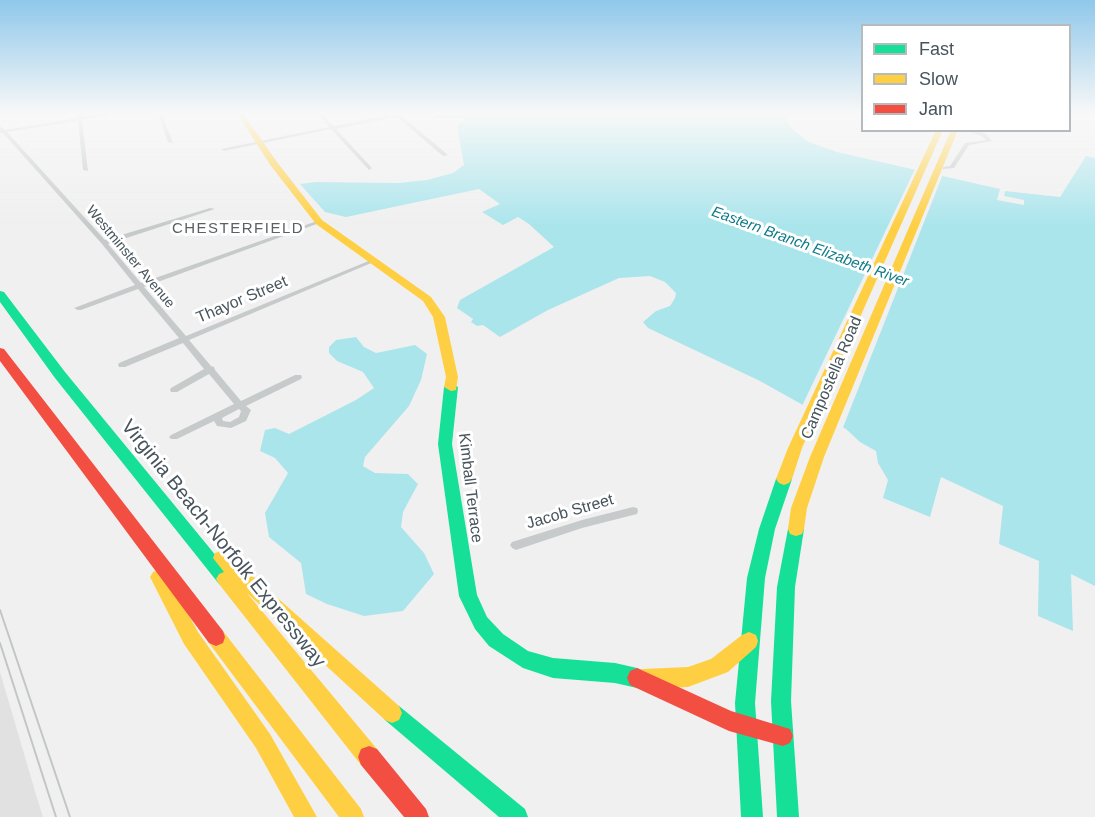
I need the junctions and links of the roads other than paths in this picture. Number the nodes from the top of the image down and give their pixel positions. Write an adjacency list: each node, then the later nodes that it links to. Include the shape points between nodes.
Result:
1 (19, 150): 15 (street, Westminster Avenue)
2 (84, 150): 12 (street)
3 (265, 150): 14 (main road, Kimball Terrace)
4 (352, 150): 10 (street)
5 (438, 150): 9 (street)
6 (938, 150): 33 (main road, Campostella Road, via 785,473 756,578)
7 (939, 150): 36 (main road, Campostella Road, via 808,481 792,538 783,650)
8 (964, 150): 11 (street, via 952,167)
9 (445, 156)
10 (369, 168)
11 (945, 168)
12 (86, 170)
13 (212, 209): 15 (street)
14 (319, 222): 16 (main road, Kimball Terrace); 17 (street)
15 (104, 243): 17 (street, Westminster Avenue)
16 (373, 261): 20 (street, Thayor Street); 34 (main road, Kimball Terrace, via 427,299 439,317 452,377 446,444 449,474 468,596 481,623 496,640 523,659 554,668)
17 (140, 286): 19 (street); 20 (street, Westminster Avenue)
18 (0, 294): 30 (main road, Virginia Beach-Norfolk Expressway, via 55,368)
19 (78, 308)
20 (184, 339): 22 (street, Thayor Street); 23 (street, Westminster Avenue)
21 (0, 352): 31 (main road)
22 (122, 365)
23 (211, 369): 25 (street); 26 (street, Westminster Avenue)
24 (297, 378): 26 (street)
25 (174, 390)
26 (239, 405): 27 (street); 27 (street, via 246,414 238,422 225,425)
27 (217, 417): 28 (street)
28 (174, 436)
29 (633, 511): 32 (street, Jacob Street)
30 (188, 529): 39 (main road, Virginia Beach-Norfolk Expressway); 40 (main road, via 268,598 364,690)
31 (135, 530): 37 (main road, via 191,638 263,741); 38 (main road)
32 (516, 545)
33 (749, 641): 34 (main road, via 711,669 688,677); 35 (main road, Campostella Road)
34 (642, 679): 35 (main road, Kimball Terrace)
35 (747, 728): 36 (main road, Kimball Terrace); 41 (main road, Campostella Road)
36 (783, 736): 42 (main road, Campostella Road)
37 (306, 817)
38 (353, 817)
39 (418, 817)
40 (517, 817)
41 (752, 817)
42 (788, 817)

